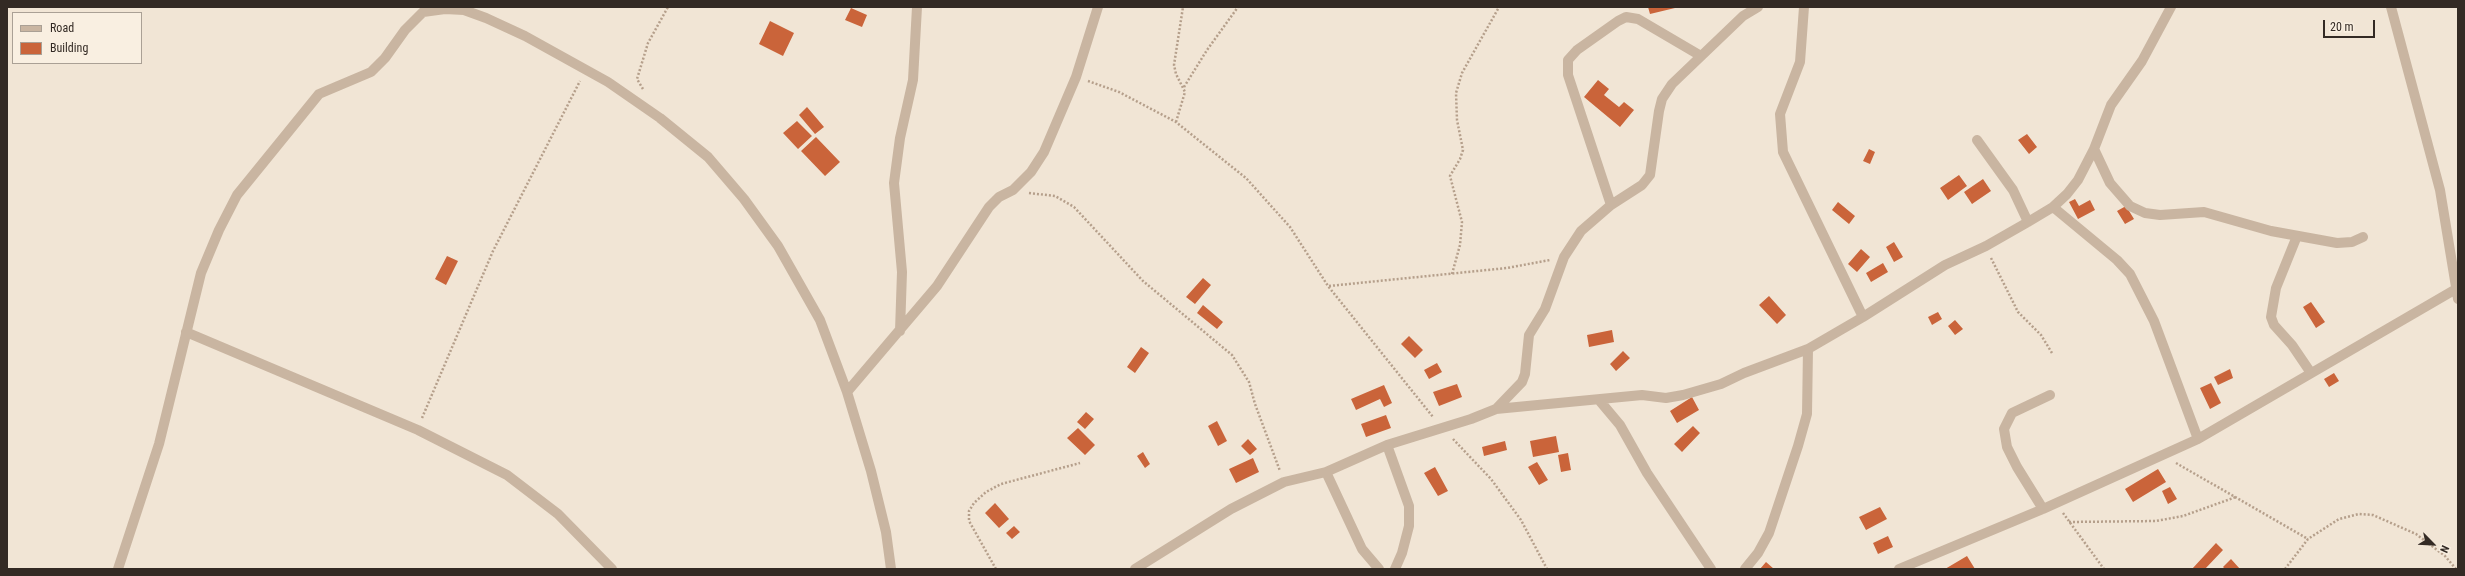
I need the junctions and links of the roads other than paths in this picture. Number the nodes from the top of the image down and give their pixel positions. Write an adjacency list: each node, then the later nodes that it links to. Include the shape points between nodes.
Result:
1 (916, 7): 17 (street, via 913,80 900,138 894,183 902,272)
2 (1098, 7): 17 (street, via 1076,77 1044,152 1031,172 1013,190 999,197 989,207 937,286)
3 (1758, 7): 7 (street, via 1743,16)
4 (1804, 7): 16 (street, via 1800,62 1780,114 1783,152)
5 (2171, 7): 9 (street, via 2142,61 2111,105)
6 (2391, 7): 15 (street, via 2440,190)
7 (1701, 56): 10 (street, via 1672,84 1662,99 1650,175 1634,192); 10 (street, via 1638,19 1626,17 1577,50 1568,60 1568,75)
8 (1977, 140): 12 (street, via 2013,190)
9 (2094, 149): 11 (street, via 2078,180); 13 (street, via 2110,183 2130,206 2139,211 2160,215 2204,212)
10 (1611, 205): 24 (street, via 1581,230 1564,257 1545,309 1529,335 1522,382)
11 (2053, 207): 12 (street); 25 (street, via 2117,260 2130,274 2154,321)
12 (2028, 222): 16 (street, via 1945,265)
13 (2297, 236): 14 (street, via 2337,243 2352,242); 20 (street, via 2276,288 2271,317 2274,325 2292,345)
14 (2363, 237)
15 (2457, 294): 20 (street)
16 (1863, 317): 19 (street)
17 (900, 331): 21 (street)
18 (186, 332): 21 (street, via 201,273 218,230 237,195 319,94 371,72 423,12 464,10 525,36 608,82 660,118 708,157 744,199 800,282 820,320); 29 (street, via 159,444); 30 (street, via 418,430 507,474 558,514)
19 (1808, 349): 23 (street, via 1721,384 1684,395 1666,398 1642,394); 36 (street, via 1807,414 1798,446 1769,533)
20 (2311, 373): 25 (street)
21 (847, 392): 31 (street, via 874,486)
22 (2050, 395): 28 (street, via 2012,413 2004,429 2007,447)
23 (1599, 400): 24 (street); 35 (street, via 1620,425 1647,473)
24 (1496, 408): 26 (street)
25 (2198, 439): 28 (street)
26 (1387, 445): 27 (street); 34 (street, via 1409,506 1409,526)
27 (1326, 472): 32 (street, via 1284,482 1231,509); 33 (street, via 1362,549)
28 (2043, 509): 37 (street)
29 (118, 569)
30 (612, 569)
31 (891, 569)
32 (1135, 569)
33 (1378, 569)
34 (1395, 569)
35 (1711, 569)
36 (1745, 569)
37 (1899, 569)

